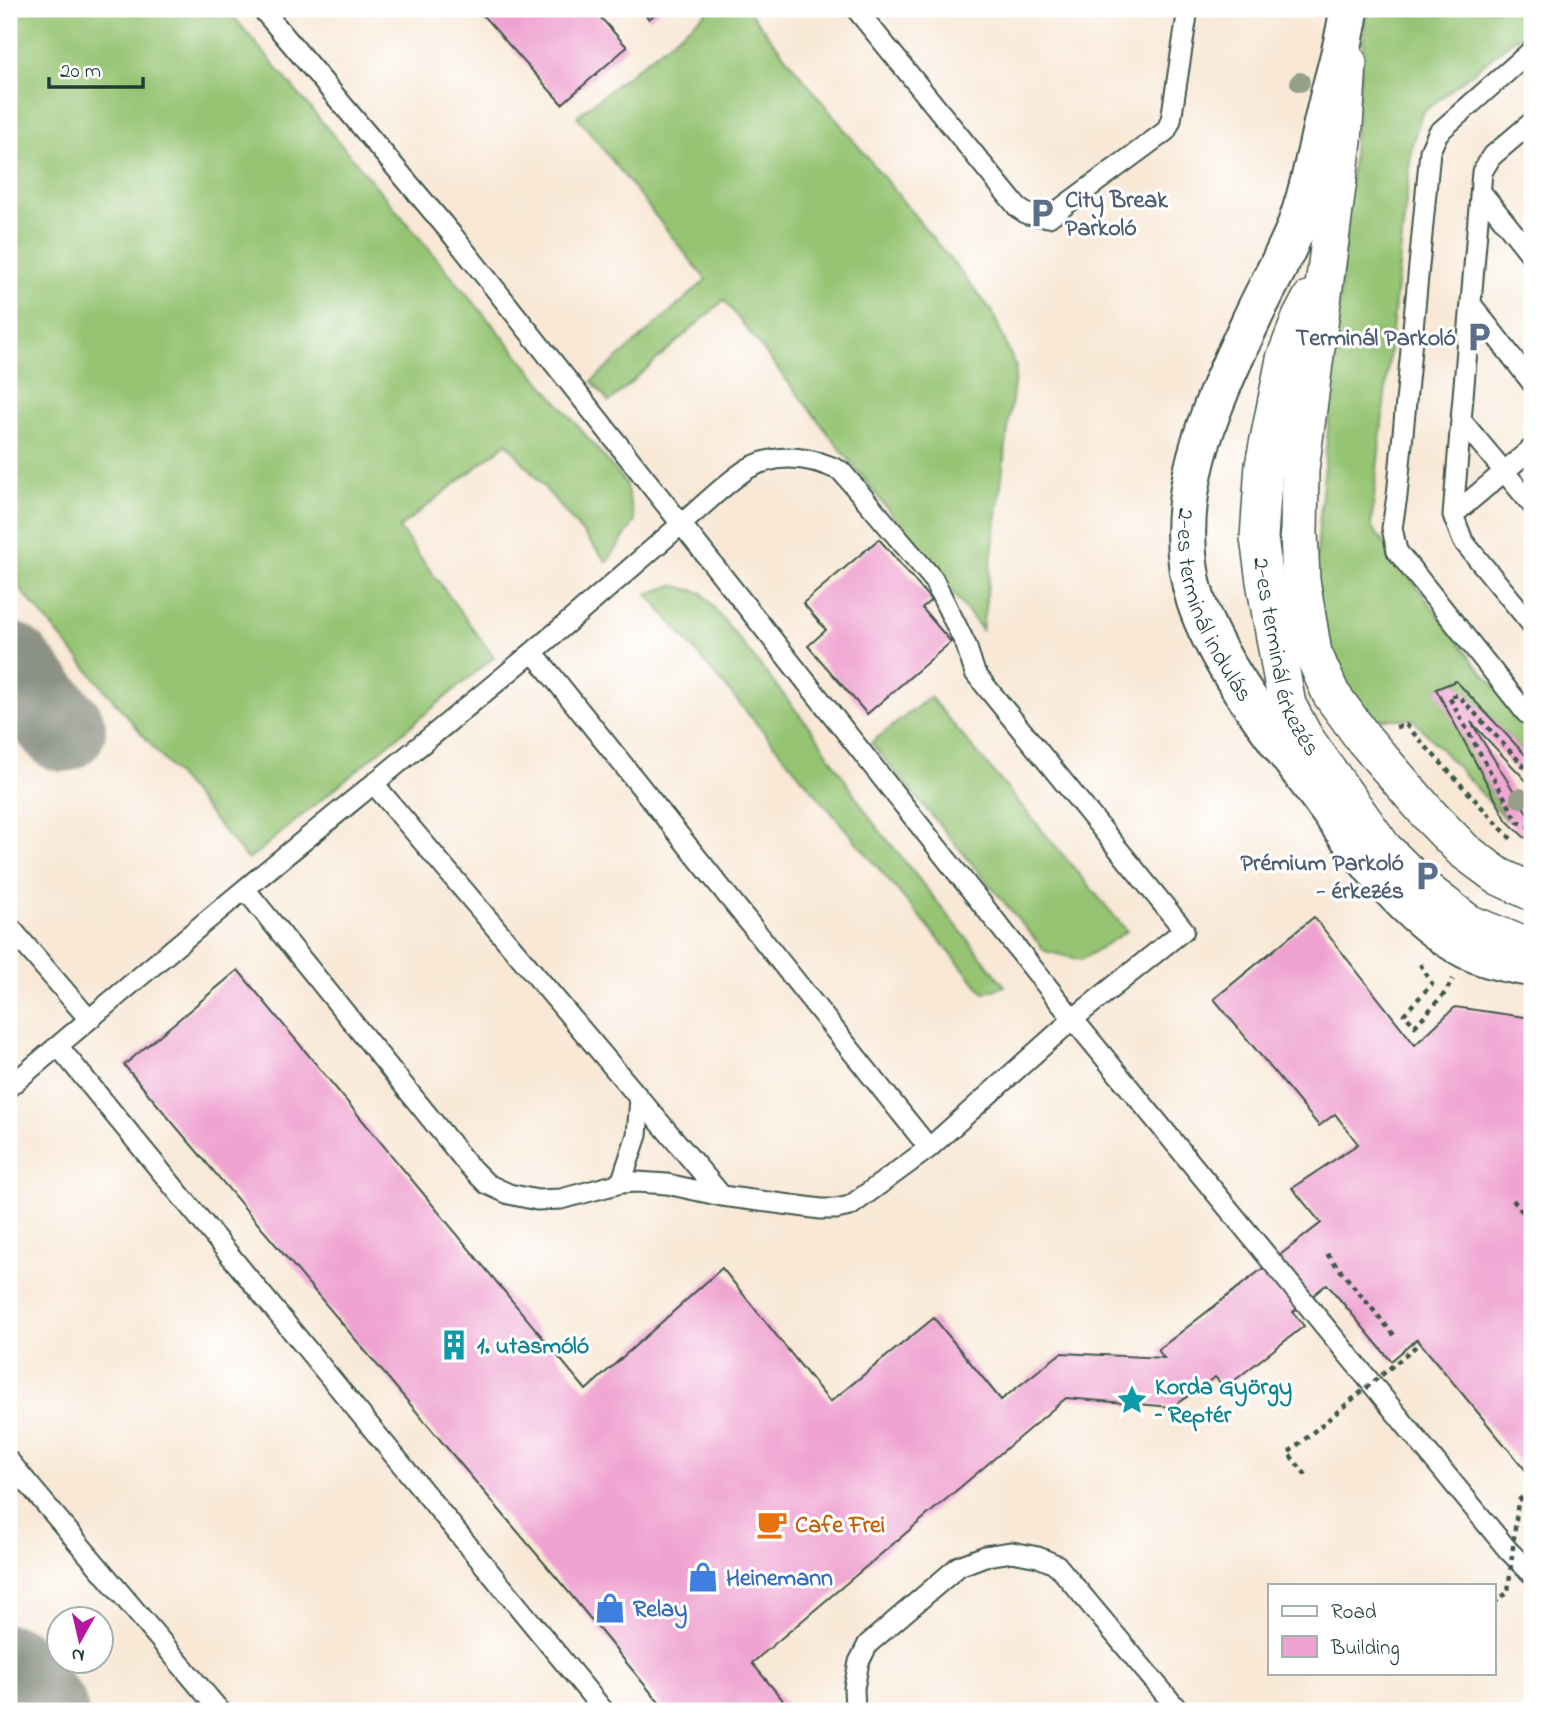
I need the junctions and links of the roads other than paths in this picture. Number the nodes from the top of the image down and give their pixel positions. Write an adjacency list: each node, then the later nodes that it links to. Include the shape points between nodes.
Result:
1 (262, 9): 17 (lane, via 454,237)
2 (856, 9): 3 (lane, via 1018,208 1049,217 1166,131)
3 (1188, 9)
4 (1348, 13): 9 (street, 2-es terminál érkezés, via 1344,129); 26 (street, 2-es terminál indulás, via 1295,229 1250,322 1195,461 1185,539 1189,571 1196,601 1215,643 1247,697 1370,867 1443,935 1495,960)
5 (1532, 50): 20 (lane, via 1438,133 1430,151 1392,528 1397,551)
6 (1530, 129): 7 (lane, via 1491,157 1482,172)
7 (1482, 193): 8 (lane); 10 (lane)
8 (1532, 257)
9 (1327, 271): 23 (street, 2-es terminál érkezés, via 1300,470 1301,580 1313,653 1338,703 1431,817 1463,850 1498,876); 25 (street, 2-es terminál érkezés, via 1285,359 1264,465 1259,538 1287,705 1304,737 1383,848 1423,888 1468,923)
10 (1472, 305): 11 (lane); 12 (lane)
11 (1532, 383)
12 (1461, 420): 14 (lane); 16 (lane)
13 (1532, 448): 14 (lane)
14 (1504, 471): 15 (lane); 16 (lane)
15 (1532, 505)
16 (1453, 514): 18 (lane, via 1463,541)
17 (682, 524): 19 (lane); 28 (lane); 28 (lane, via 747,470 768,460 821,461 841,471 933,579 975,673 1184,930)
18 (1532, 625)
19 (533, 652): 21 (lane); 32 (lane)
20 (1532, 717)
21 (373, 784): 22 (lane); 31 (lane)
22 (245, 888): 27 (lane); 33 (lane, via 487,1184 537,1200 561,1199)
23 (1532, 892)
24 (9, 926): 27 (lane)
25 (1532, 949)
26 (1532, 967)
27 (88, 1018): 29 (lane)
28 (1073, 1019): 32 (lane); 36 (lane)
29 (58, 1046): 30 (lane); 38 (lane)
30 (9, 1087)
31 (640, 1099): 33 (lane, via 633,1152); 34 (lane)
32 (929, 1148): 34 (lane, via 850,1206 821,1209)
33 (621, 1183): 34 (lane, via 667,1184)
34 (722, 1196)
35 (9, 1461): 37 (lane)
36 (1532, 1574)
37 (220, 1711)
38 (604, 1711)
39 (855, 1711): 40 (lane, via 856,1675 868,1644 959,1566 1012,1552 1057,1566)
40 (1179, 1711)

